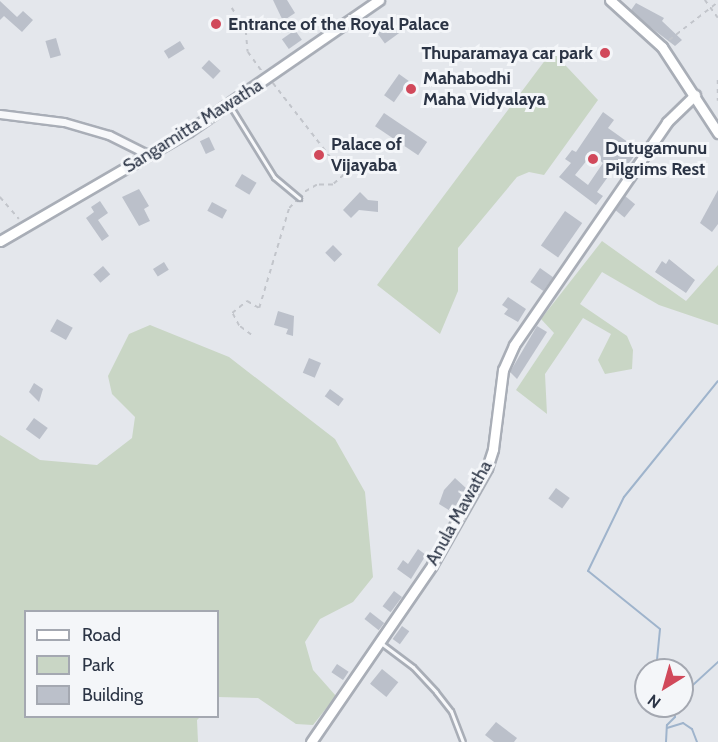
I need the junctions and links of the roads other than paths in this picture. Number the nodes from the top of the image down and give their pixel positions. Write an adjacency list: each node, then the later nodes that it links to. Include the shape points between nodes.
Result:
1 (379, 0): 4 (main road, Sangamitta Mawatha)
2 (610, 0): 3 (main road, via 662,47)
3 (695, 95): 6 (main road); 10 (main road, Anula Mawatha, via 667,122 514,345 502,375 487,468 438,555)
4 (229, 104): 7 (main road, Sangamitta Mawatha); 8 (lane, via 274,177)
5 (0, 114): 7 (street, via 64,122 98,131)
6 (718, 133)
7 (149, 155): 9 (main road, Sangamitta Mawatha)
8 (299, 198)
9 (0, 242)
10 (380, 642): 11 (lane, via 413,667 452,711); 12 (main road, Anula Mawatha)
11 (463, 741): 13 (lane)
12 (311, 742)
13 (457, 742)

